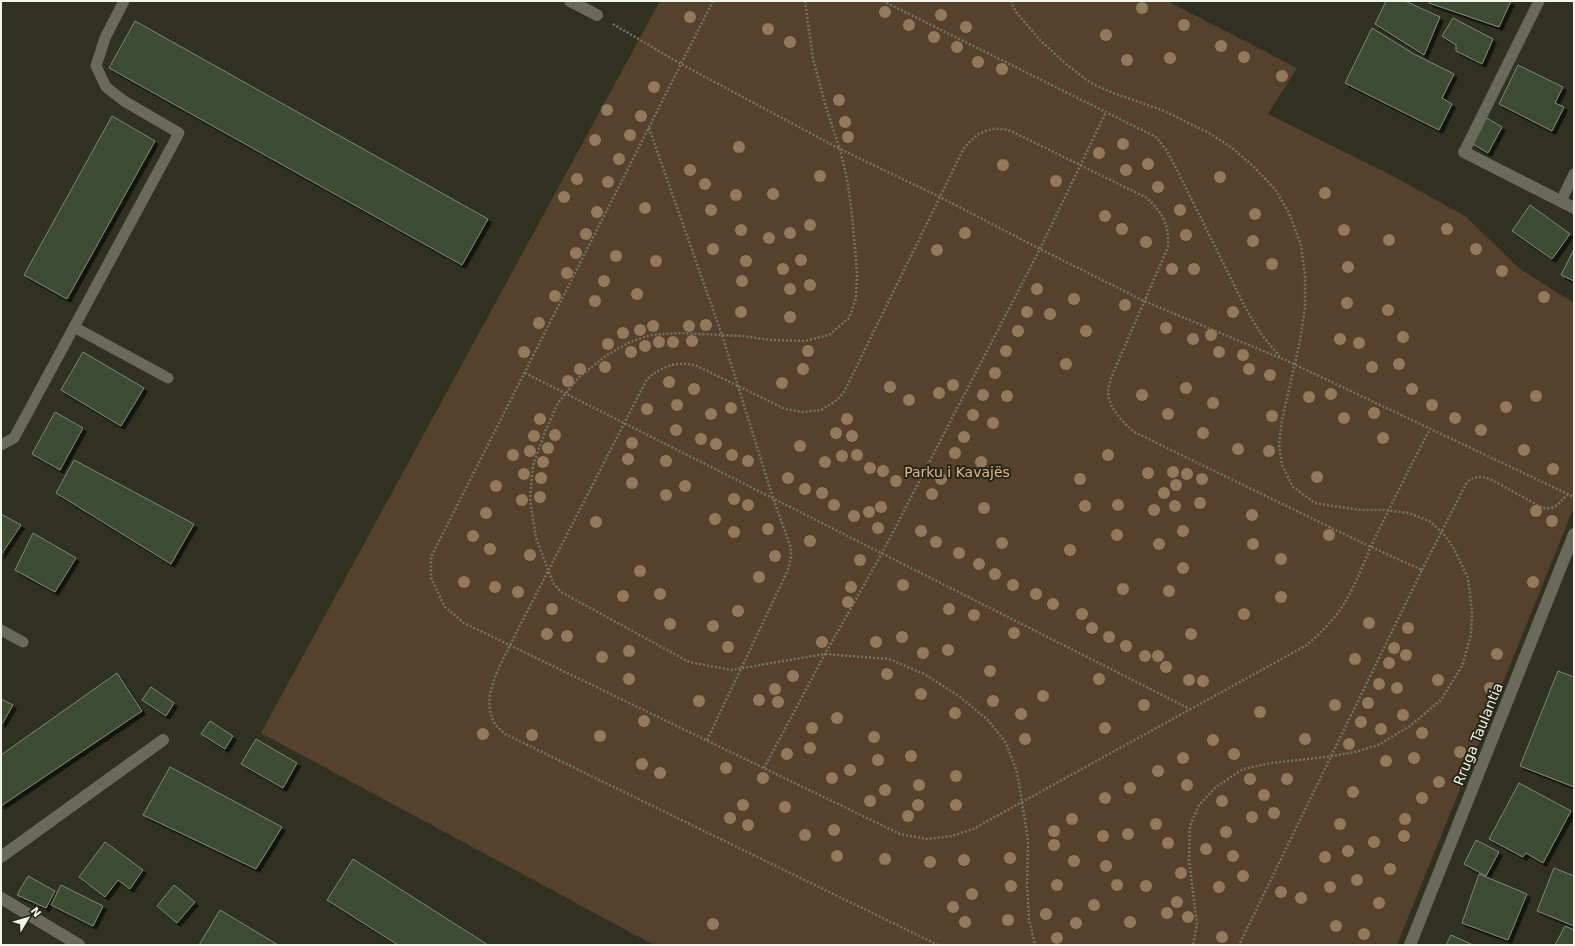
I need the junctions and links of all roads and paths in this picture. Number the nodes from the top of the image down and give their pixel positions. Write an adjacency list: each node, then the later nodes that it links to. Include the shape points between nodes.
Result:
1 (124, 1): 21 (lane, via 105,38 96,66 106,87 124,101 179,133)
2 (570, 1): 8 (street)
3 (713, 1): 9 (path)
4 (805, 1): 12 (path, via 813,59)
5 (882, 1): 10 (path)
6 (1010, 1): 24 (path, via 1040,40 1091,83 1162,110 1207,132 1231,147 1275,189 1289,213 1301,245 1305,307)
7 (1539, 1): 13 (lane)
8 (597, 15): 9 (path)
9 (681, 64): 11 (path); 12 (path)
10 (1106, 112): 14 (path); 23 (path, via 1156,137 1167,150 1244,305 1261,334)
11 (649, 128): 22 (path); 25 (path)
12 (840, 149): 16 (path); 22 (path, via 848,184 856,247 856,298 849,318 829,335 805,341)
13 (1464, 152): 17 (street)
14 (1080, 165): 16 (path, via 1011,131 991,128 980,133 964,148); 19 (path); 20 (path, via 1147,198 1159,210 1166,223 1168,247)
15 (1574, 174): 17 (lane)
16 (940, 197): 19 (path); 27 (path, via 844,392 837,400 821,410 803,412 785,409)
17 (1561, 201): 18 (street)
18 (1574, 208)
19 (1040, 250): 20 (path); 39 (path)
20 (1144, 301): 23 (path); 38 (path, via 1111,378 1108,393 1113,408 1123,423 1134,432)
21 (74, 327): 26 (lane); 31 (lane, via 14,438)
22 (722, 335): 27 (path); 28 (path, via 651,335 630,342 607,355 579,377)
23 (1281, 358): 24 (path)
24 (1295, 366): 30 (path); 35 (path, via 1282,420 1279,445 1282,465 1293,487 1315,503 1359,510)
25 (524, 373): 28 (path); 44 (path, via 431,557 431,578 444,607 464,623)
26 (168, 378)
27 (738, 385): 29 (path, via 697,366 679,362 647,379); 34 (path)
28 (566, 393): 29 (path); 40 (path, via 558,403 545,432 534,465 530,498 536,538)
29 (624, 423): 34 (path); 40 (path)
30 (1430, 429): 32 (path); 35 (path)
31 (1, 445)
32 (1568, 494): 33 (path); 36 (path, via 1556,506 1550,509 1543,508 1490,479 1473,477 1467,482)
33 (1574, 496)
34 (773, 498): 39 (path); 46 (path, via 791,557 788,570)
35 (1389, 510): 36 (path, via 1409,513 1429,521); 38 (path)
36 (1442, 532): 41 (path); 50 (path, via 1453,546 1468,578 1472,611 1471,635 1462,666 1441,700 1410,726 1378,745)
37 (1574, 534): 60 (street, Rruga Taulantia)
38 (1371, 547): 41 (path); 47 (path, via 1342,607 1307,645)
39 (882, 553): 45 (path); 47 (path)
40 (548, 569): 44 (path); 46 (path, via 553,583 561,592 689,662 731,670)
41 (1422, 570): 50 (path)
42 (1, 630): 43 (lane)
43 (23, 642)
44 (510, 645): 49 (path); 56 (path, via 493,682 490,696 490,709 495,724 505,734)
45 (825, 654): 46 (path); 51 (path); 52 (path, via 889,659 924,674 959,696 988,720 1006,743 1017,772)
46 (742, 668): 49 (path)
47 (1191, 710): 52 (path)
48 (163, 740): 53 (street)
49 (707, 740): 51 (path)
50 (1331, 756): 58 (path, via 1243,769 1216,787 1198,805 1190,826 1189,860 1197,925); 59 (path)
51 (764, 768): 52 (path, via 900,834 927,839 952,836 973,829)
52 (1023, 801): 57 (path, via 1028,840 1029,919)
53 (1, 857)
54 (1, 898): 55 (street)
55 (79, 945)
56 (938, 945)
57 (1035, 945)
58 (1193, 945)
59 (1239, 945)
60 (1410, 945)

